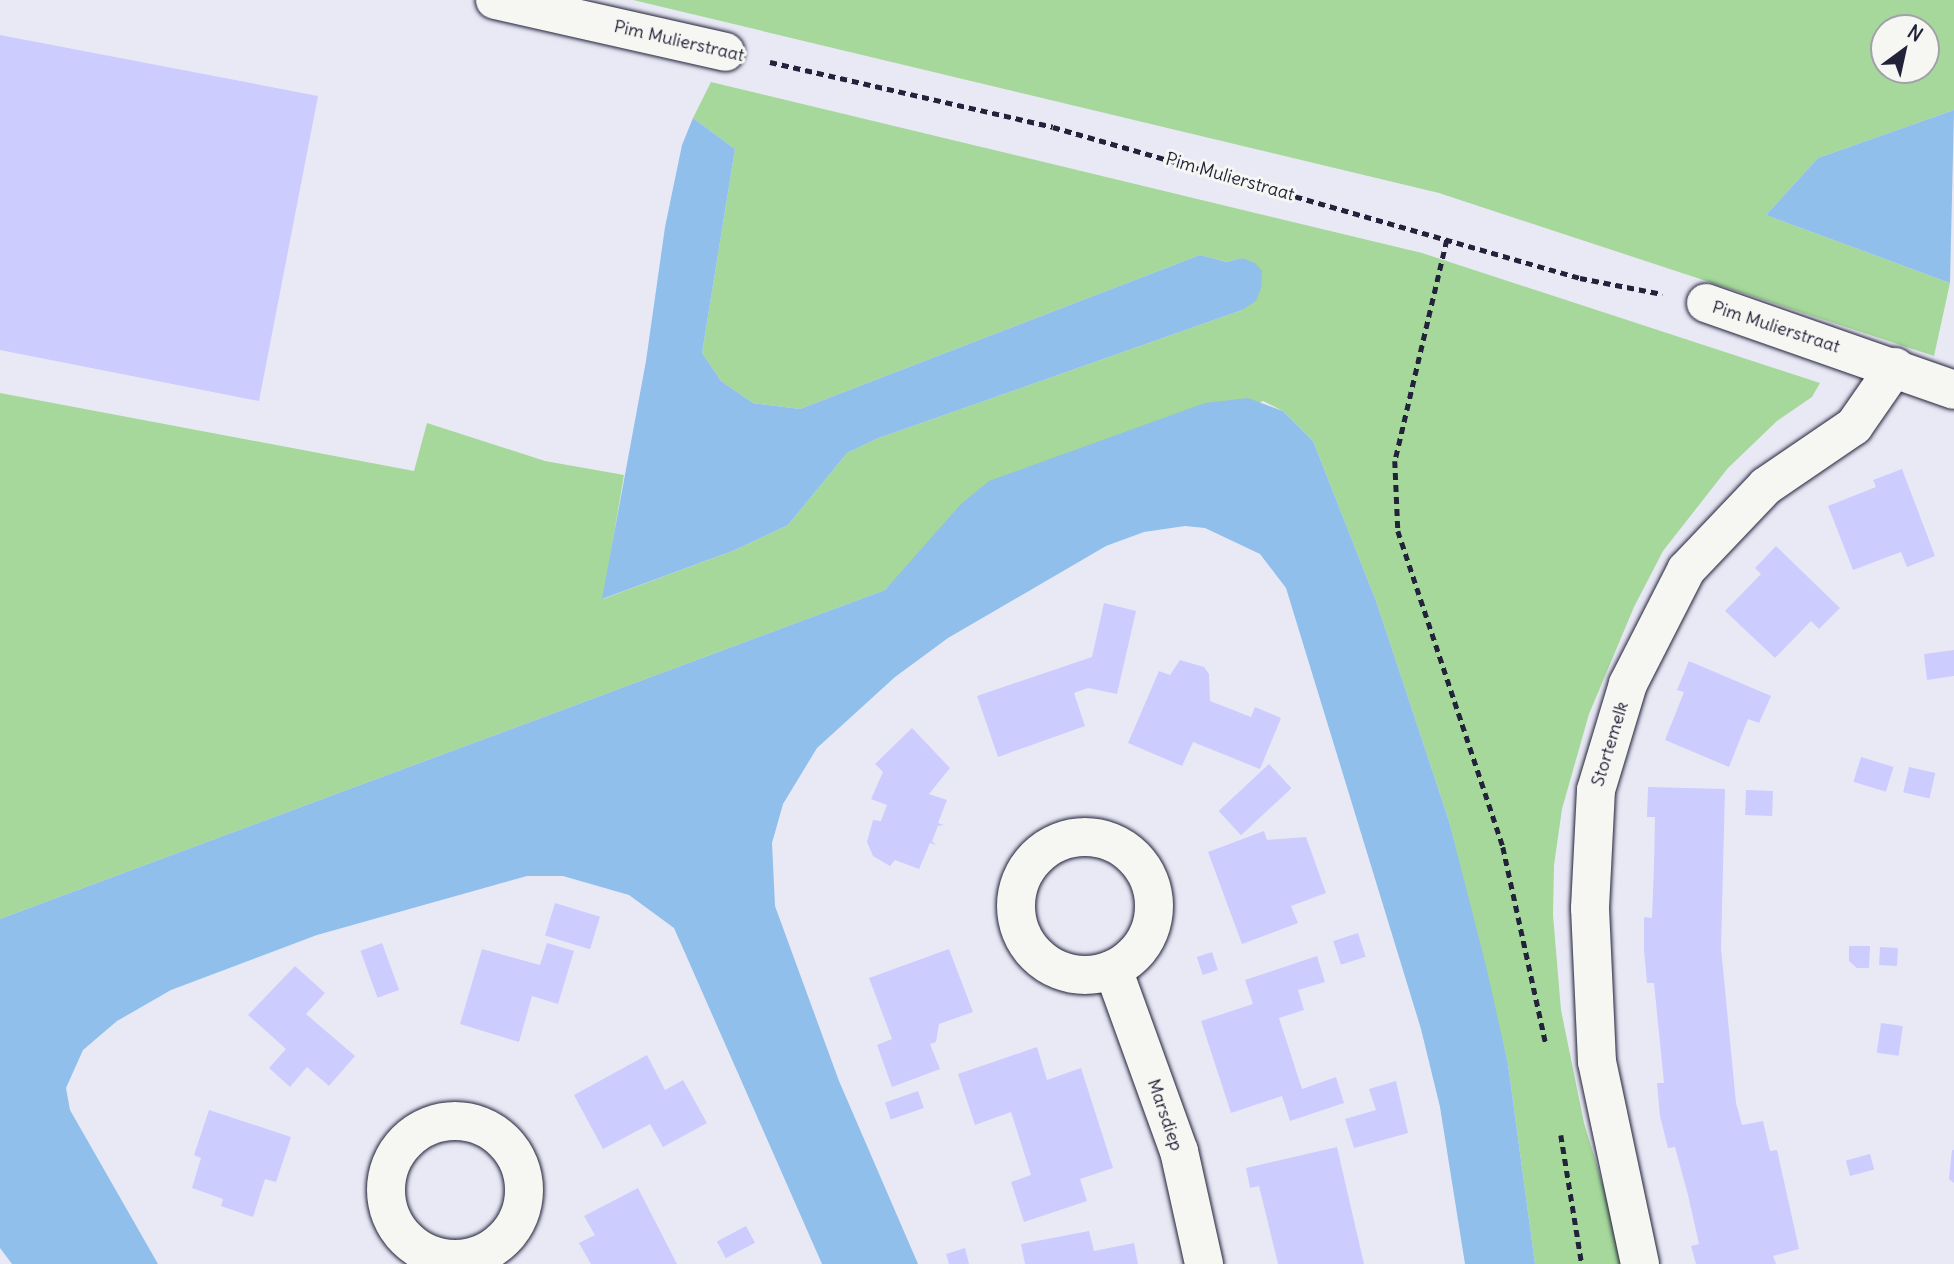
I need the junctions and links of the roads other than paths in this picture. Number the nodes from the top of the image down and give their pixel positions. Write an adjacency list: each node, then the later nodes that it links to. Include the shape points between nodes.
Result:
1 (495, 0): 2 (street, Pim Mulierstraat)
2 (725, 52)
3 (1706, 303): 4 (street, Pim Mulierstraat)
4 (1895, 367): 5 (street, Pim Mulierstraat); 8 (street, Stortemelk, via 1854,426 1766,486 1686,570 1628,684 1596,790 1590,908 1597,1062)
5 (1954, 390)
6 (1113, 969): 7 (street, Marsdiep, via 1179,1151)
7 (1204, 1264)
8 (1640, 1264)

